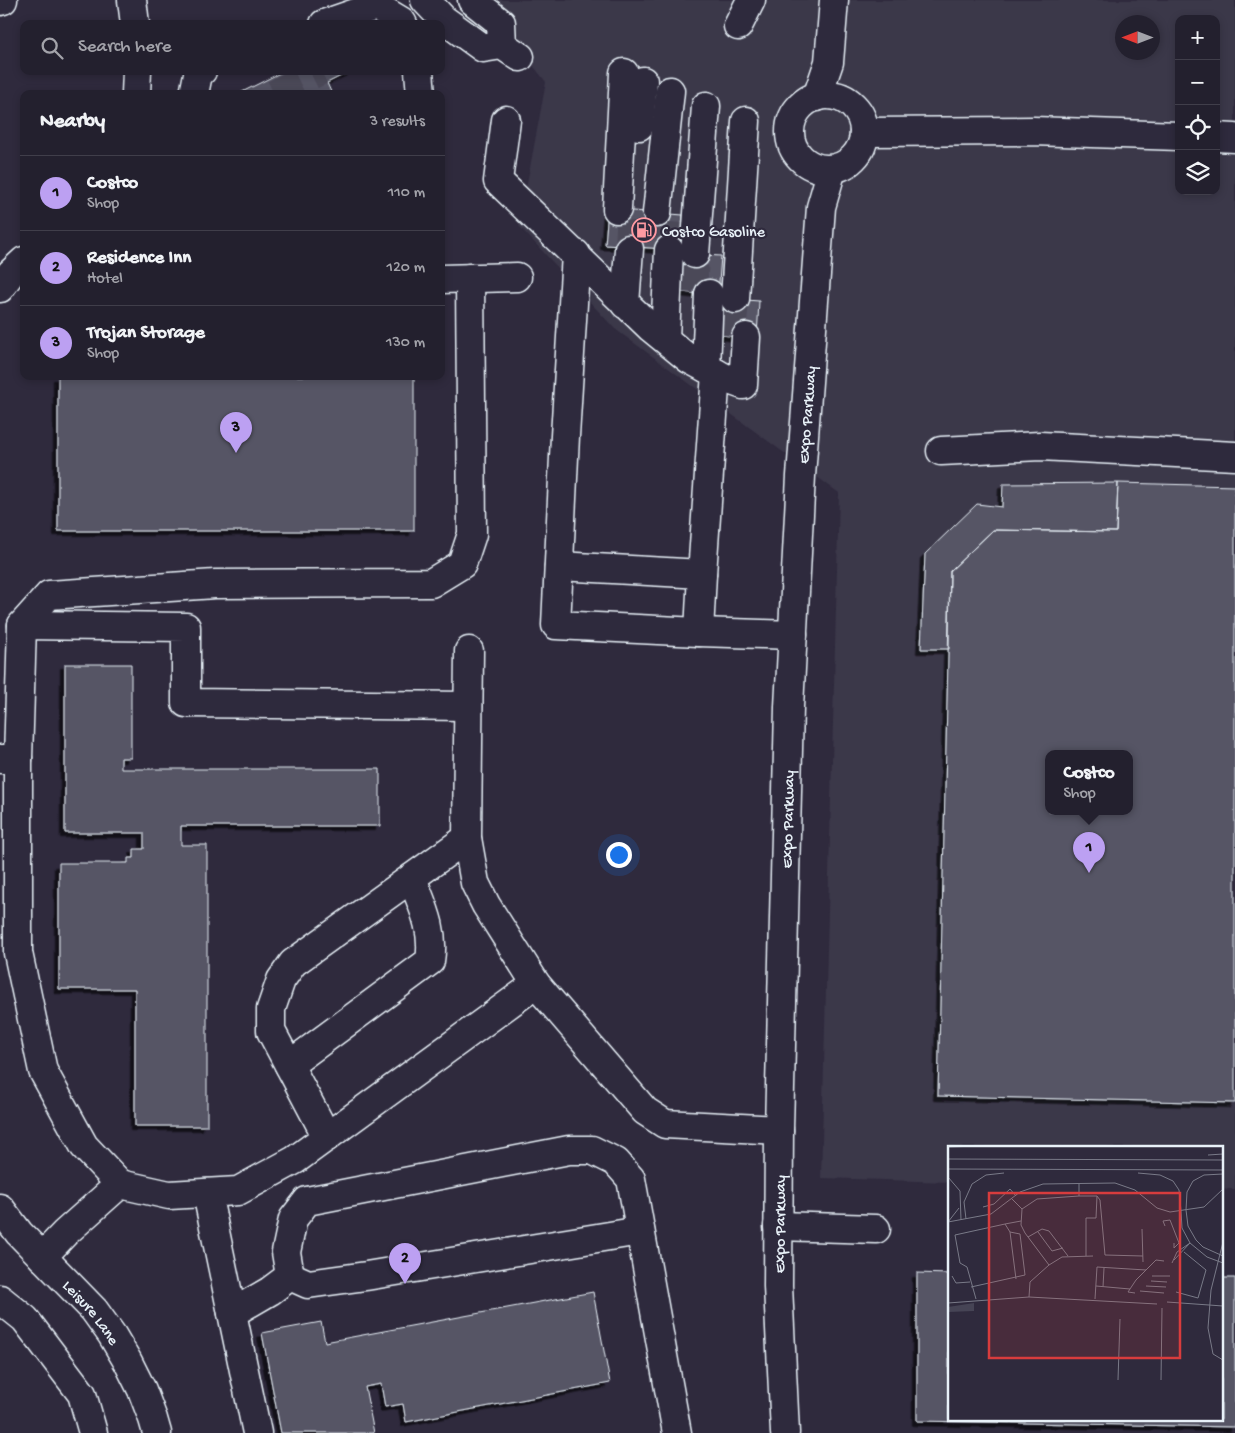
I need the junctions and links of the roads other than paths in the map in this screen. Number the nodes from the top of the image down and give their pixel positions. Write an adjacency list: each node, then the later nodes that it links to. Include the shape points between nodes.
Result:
1 (132, 0): 6 (street)
2 (425, 0): 9 (street)
3 (472, 0): 10 (street, via 501,23 511,51 483,48)
4 (752, 0): 11 (street)
5 (834, 0): 19 (street)
6 (134, 20)
7 (336, 20): 8 (street, via 376,6)
8 (399, 20)
9 (444, 20)
10 (445, 20)
11 (738, 26)
12 (137, 75): 16 (street)
13 (198, 75): 17 (street)
14 (419, 75): 18 (street)
15 (634, 77): 20 (street, via 644,211)
16 (136, 90)
17 (195, 90)
18 (421, 90)
19 (828, 97): 22 (street, via 846,100 855,108 862,119); 26 (street, via 810,99 799,107 792,117 790,130 791,142 800,158)
20 (715, 109): 35 (street, via 683,252); 37 (street, via 722,296)
21 (506, 120): 28 (street, via 498,182)
22 (864, 132): 23 (street, via 1033,131); 26 (street, via 862,144 848,163 837,168)
23 (1175, 136)
24 (1220, 137): 25 (street)
25 (1235, 138)
26 (822, 167): 44 (street, Expo Parkway)
27 (622, 249): 34 (street)
28 (576, 254): 34 (street); 40 (street, via 564,436)
29 (20, 265): 33 (street)
30 (517, 277): 31 (street)
31 (470, 278): 32 (street); 42 (street, via 472,534 462,564 430,582 215,584 49,596)
32 (445, 279)
33 (0, 288)
34 (618, 297): 35 (street)
35 (658, 333): 37 (street)
36 (739, 337): 37 (street, via 742,385)
37 (710, 370): 41 (street)
38 (941, 452): 39 (street, via 1040,446)
39 (1235, 456)
40 (560, 566): 41 (street); 43 (street, via 556,625)
41 (702, 574): 43 (street)
42 (22, 625): 46 (street, via 186,627 186,703); 47 (street)
43 (699, 632): 44 (street)
44 (793, 635): 52 (street, Expo Parkway)
45 (469, 651): 46 (street)
46 (468, 706): 48 (street)
47 (9, 759): 54 (street, via 18,953 43,1071 84,1146)
48 (467, 838): 49 (street); 50 (street, via 475,883)
49 (412, 878): 51 (street, via 293,964 280,980 271,1009 271,1031); 51 (street, via 430,928 430,961)
50 (536, 984): 52 (street, via 645,1111 666,1124); 53 (street)
51 (289, 1065): 53 (street)
52 (779, 1130): 57 (street, Expo Parkway)
53 (327, 1137): 55 (street, via 295,1160 238,1191)
54 (120, 1184): 55 (street, via 169,1195); 61 (street)
55 (207, 1193): 64 (street)
56 (0, 1208): 60 (street, Leisure Lane)
57 (778, 1226): 58 (street); 69 (street, Expo Parkway)
58 (876, 1229)
59 (640, 1231): 62 (street, via 308,1284); 62 (street, via 631,1179 616,1162 592,1150 569,1150 307,1201 293,1219 286,1252); 68 (street)
60 (10, 1238): 61 (street, Leisure Lane)
61 (42, 1257): 66 (street, Leisure Lane, via 94,1310 112,1335 142,1390)
62 (290, 1276): 64 (street)
63 (0, 1299): 65 (street, via 24,1319 82,1394)
64 (232, 1313): 67 (street)
65 (93, 1433)
66 (158, 1433)
67 (257, 1433)
68 (677, 1433)
69 (785, 1433)

